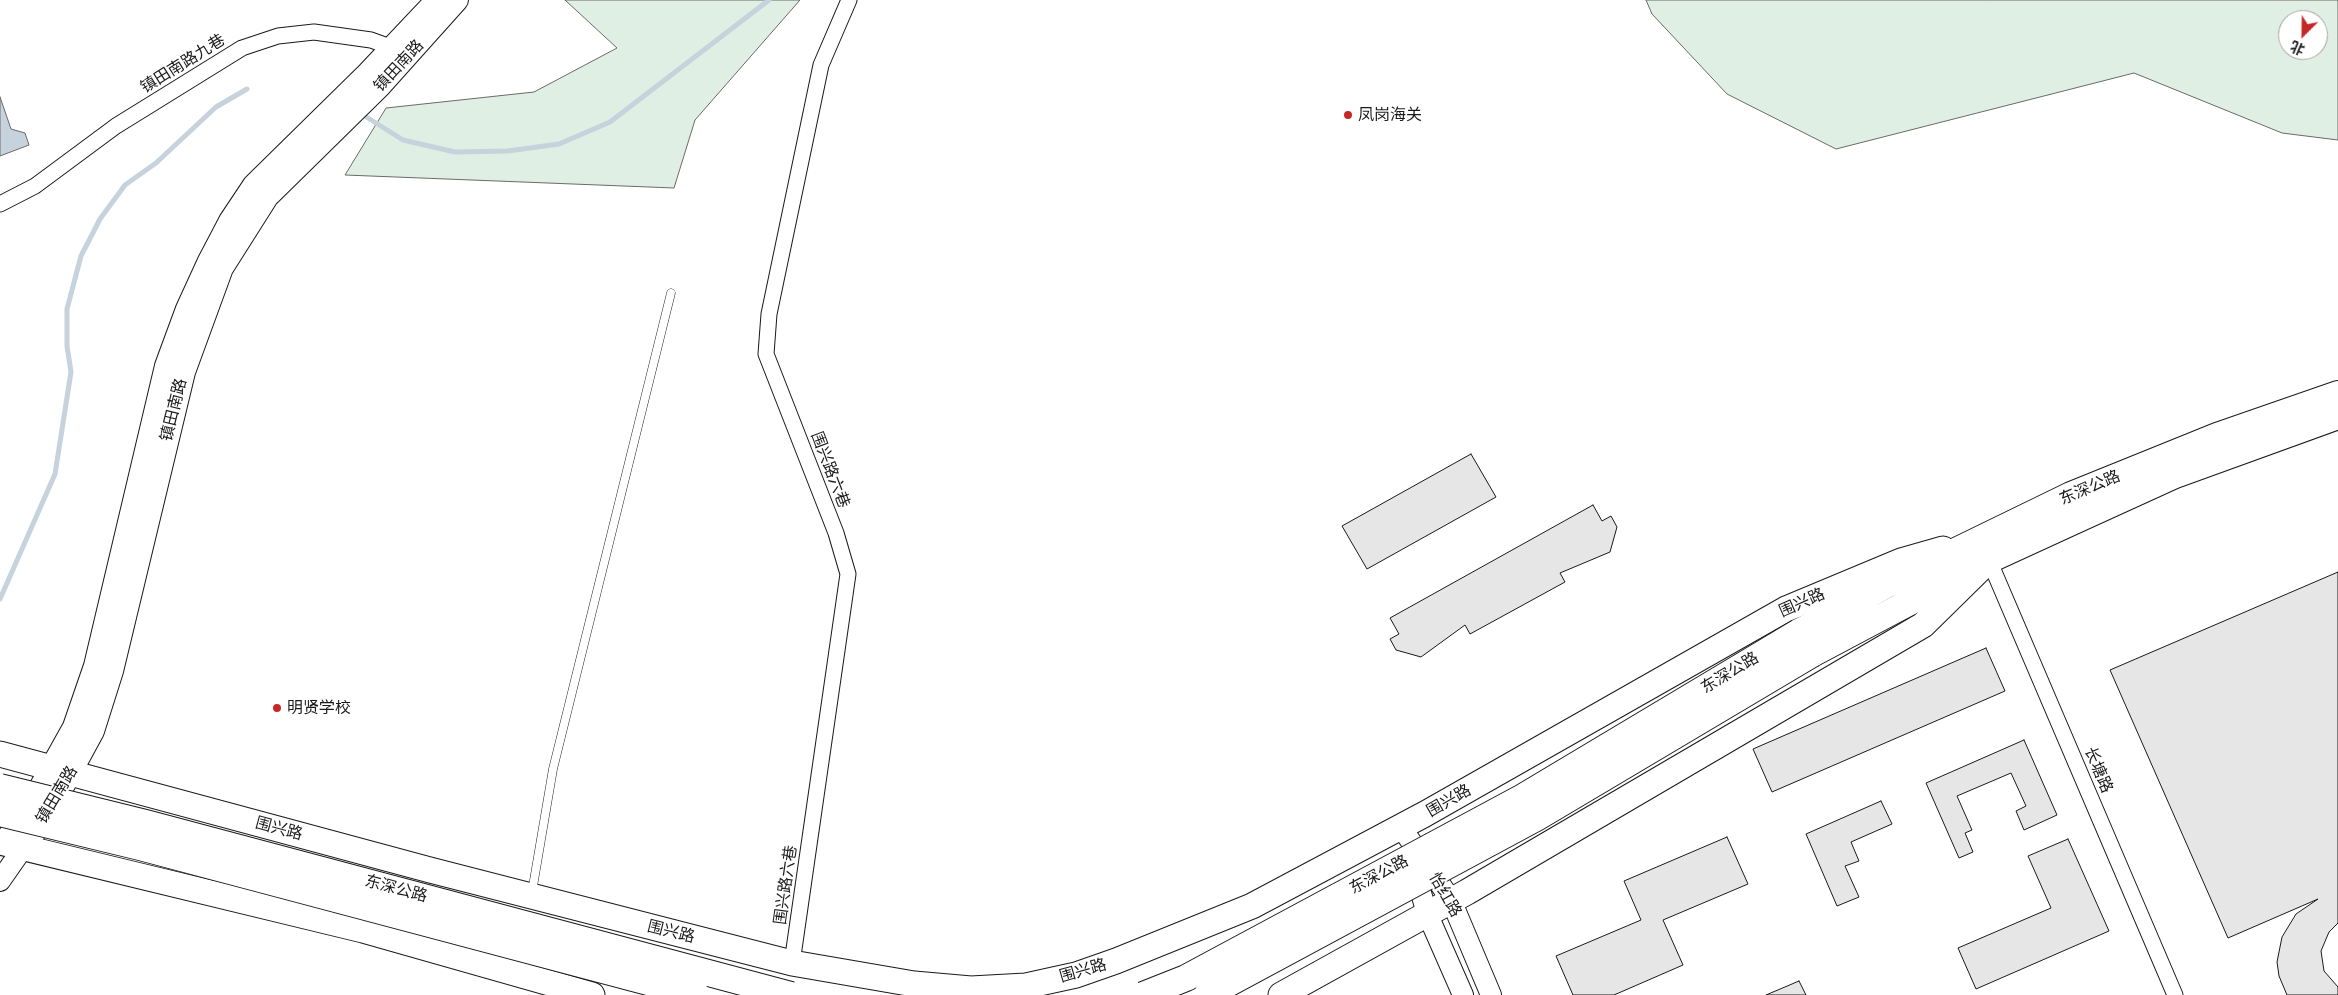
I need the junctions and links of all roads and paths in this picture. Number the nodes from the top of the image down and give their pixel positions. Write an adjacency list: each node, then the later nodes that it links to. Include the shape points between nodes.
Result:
1 (437, 0): 4 (main road, 镇田南路)
2 (457, 0): 4 (main road, 镇田南路)
3 (849, 0): 21 (street, 围兴路六巷, via 821,65 769,314 766,354 836,533 848,574)
4 (399, 53): 5 (street, 镇田南路九巷, via 371,40 314,32 278,36 242,48 116,126 35,186); 12 (main road, 镇田南路, via 379,86 267,197 222,268 184,372 112,671 92,731); 12 (main road, 镇田南路, via 254,185 230,221 205,269 166,366 95,666)
5 (0, 204)
6 (671, 293): 18 (lane, via 553,770)
7 (2338, 394): 9 (highway, 东深公路, via 2217,436 2071,496)
8 (2338, 416): 9 (highway, 东深公路)
9 (1982, 550): 10 (highway, 东深公路); 15 (main road, 围兴路, via 1902,561 1786,609); 19 (main road, via 1923,625); 33 (street, 长塘路)
10 (1806, 643): 28 (highway, 东深公路, bridge, via 1186,978); 29 (highway, 东深公路, bridge, via 1536,818)
11 (0, 754): 12 (main road, 围兴路)
12 (61, 770): 16 (main road, 镇田南路, via 49,812); 18 (main road, 围兴路)
13 (0, 787): 26 (highway, 东深公路, bridge, via 174,830)
14 (0, 812): 25 (highway, 东深公路, bridge)
15 (1401, 827): 19 (street, 怡红路); 20 (street, 怡红路); 22 (main road, 围兴路, via 1252,906)
16 (7, 845): 17 (street, 镇田南路); 24 (main road, via 363,930)
17 (0, 881)
18 (531, 896): 21 (main road, 围兴路)
19 (1451, 900): 20 (main road); 32 (street, 怡红路)
20 (1427, 913): 30 (main road); 31 (street, 怡红路)
21 (792, 963): 23 (main road, 围兴路)
22 (1076, 975): 23 (main road, 围兴路); 27 (main road)
23 (970, 993)
24 (592, 995)
25 (696, 995)
26 (791, 995)
27 (1046, 995)
28 (1143, 995)
29 (1207, 995)
30 (1281, 995)
31 (1463, 995)
32 (1491, 995)
33 (2175, 995)

